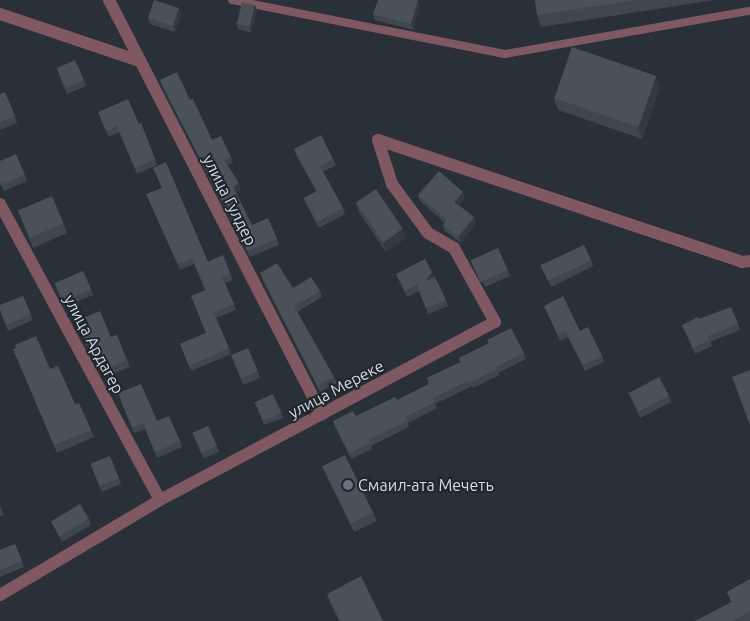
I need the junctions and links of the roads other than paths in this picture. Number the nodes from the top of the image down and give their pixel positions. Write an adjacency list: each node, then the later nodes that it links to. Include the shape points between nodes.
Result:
1 (109, 0): 5 (street, улица Гулдер)
2 (232, 0): 3 (lane, via 505,54)
3 (750, 11)
4 (0, 14): 5 (street)
5 (140, 61): 8 (street, улица Гулдер)
6 (0, 204): 9 (street, улица Ардагер)
7 (750, 261): 8 (street, улица Мереке, via 742,262 378,140 392,184 428,233 454,248 495,322)
8 (322, 414): 9 (street, улица Мереке)
9 (160, 500): 10 (street, улица Мереке)
10 (0, 595)

